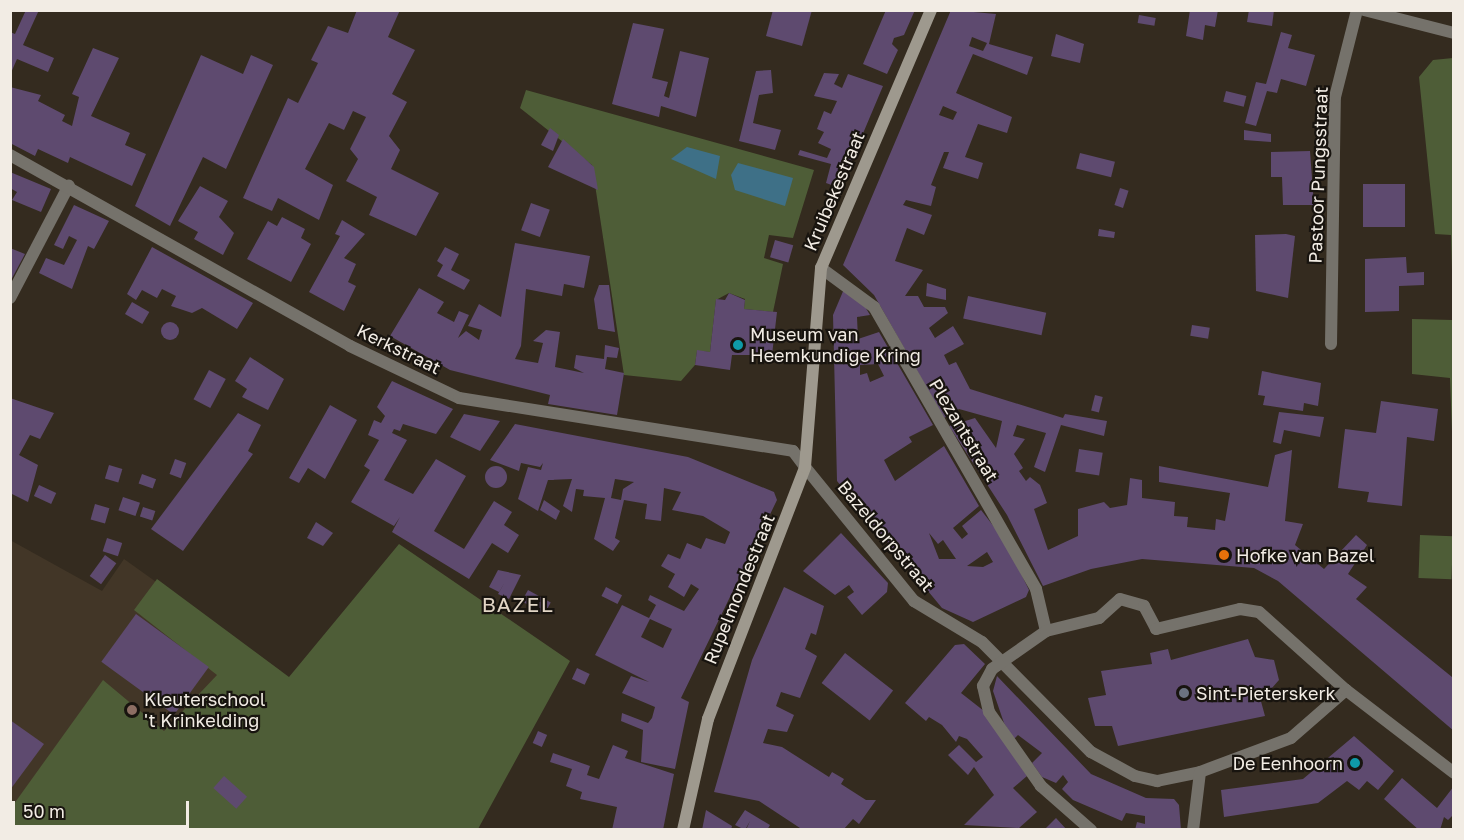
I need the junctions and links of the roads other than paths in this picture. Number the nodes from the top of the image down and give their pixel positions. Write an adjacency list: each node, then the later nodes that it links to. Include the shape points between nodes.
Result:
1 (932, 10): 7 (main road, Kruibekestraat)
2 (1357, 10): 9 (street, Pastoor Pungsstraat, via 1335,97)
3 (1364, 10): 4 (street)
4 (1454, 33)
5 (10, 155): 6 (street, Kerkstraat)
6 (69, 185): 8 (street); 10 (street, Kerkstraat, via 350,346 459,398 793,452)
7 (821, 268): 10 (main road, Kruibekestraat); 11 (street, Plezantstraat, via 874,308 1032,580)
8 (10, 298)
9 (1331, 344)
10 (805, 467): 12 (street, Bazeldorpstraat, via 914,601); 16 (main road, Rupelmondestraat, via 708,719)
11 (1046, 631): 12 (street); 13 (street, via 1099,618 1120,599 1144,606 1156,629 1250,609)
12 (1003, 661): 15 (street, Bazeldorpstraat, via 1091,752 1116,768 1157,781); 17 (street, via 983,686 989,712 1041,786)
13 (1346, 690): 14 (street); 15 (street, Bazeldorpstraat, via 1291,738)
14 (1452, 769)
15 (1200, 772): 18 (street)
16 (683, 830)
17 (1091, 830)
18 (1194, 830)

